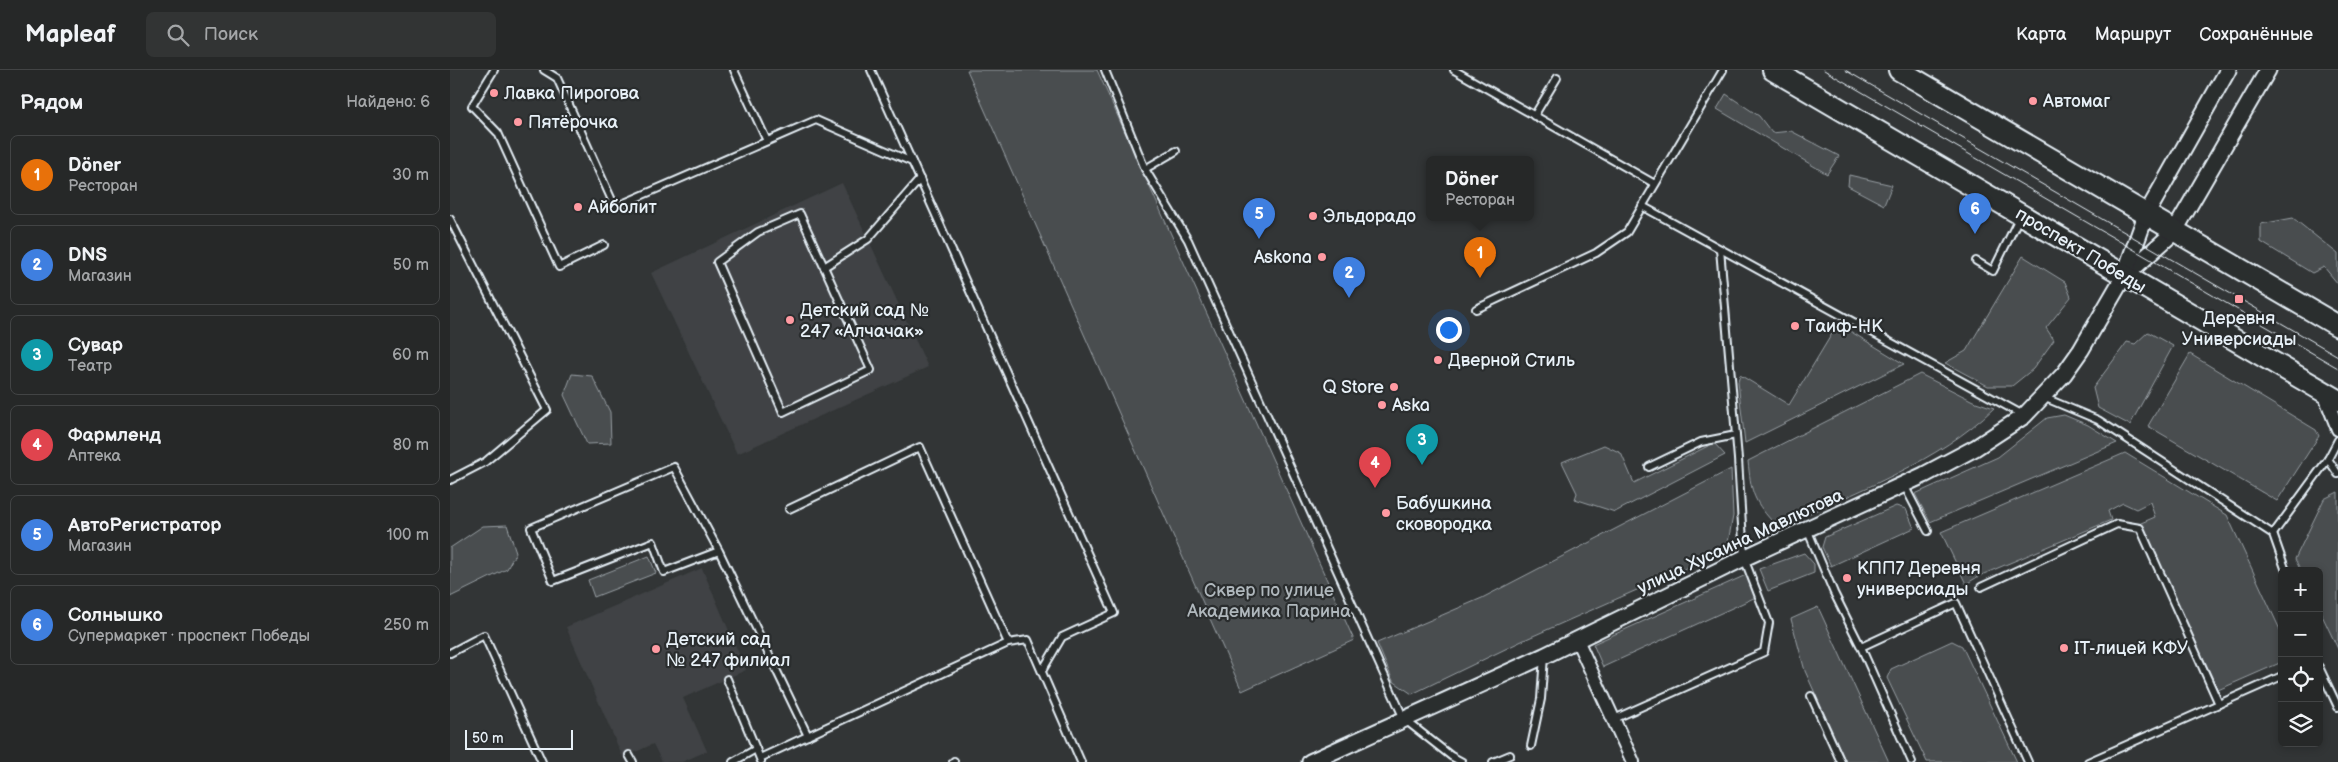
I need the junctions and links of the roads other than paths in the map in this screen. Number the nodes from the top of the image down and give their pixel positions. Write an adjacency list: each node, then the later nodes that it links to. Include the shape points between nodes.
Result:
1 (494, 70): 25 (lane, via 472,106 498,133 559,267)
2 (734, 70): 14 (lane)
3 (871, 70): 16 (lane)
4 (1105, 70): 17 (lane)
5 (1454, 70): 13 (lane)
6 (1723, 70): 19 (lane)
7 (1773, 70): 21 (main road, проспект Победы)
8 (1898, 70): 22 (main road)
9 (2228, 70): 22 (street)
10 (2268, 70): 24 (street)
11 (548, 71): 14 (lane, via 557,78 615,207)
12 (1557, 78): 13 (lane)
13 (1534, 116): 19 (lane)
14 (768, 141): 16 (lane, via 816,120)
15 (1176, 151): 17 (lane)
16 (912, 162): 18 (lane)
17 (1145, 170): 63 (lane, via 1188,240)
18 (920, 179): 28 (lane, via 868,239); 56 (lane, via 1114,613 1062,637)
19 (1655, 184): 20 (lane)
20 (1642, 206): 26 (lane); 30 (lane, via 1627,232 1596,253)
21 (2021, 214): 27 (lane, via 1993,271); 29 (main road, проспект Победы)
22 (2146, 215): 24 (main road); 29 (street)
23 (450, 219): 41 (lane, via 547,410 485,462)
24 (2174, 232): 29 (street); 31 (main road)
25 (604, 245)
26 (1720, 249): 34 (lane); 36 (lane)
27 (1976, 261)
28 (824, 267): 28 (lane, via 871,370 783,412 717,262 758,232 800,214)
29 (2124, 276): 32 (main road, проспект Победы); 33 (street, улица Хусаина Мавлютова, via 2081,350)
30 (1476, 308)
31 (2338, 326)
32 (2331, 396): 35 (street)
33 (2043, 397): 34 (street, улица Хусаина Мавлютова); 46 (lane, via 2098,420)
34 (2024, 416): 42 (street, улица Хусаина Мавлютова, via 1975,448)
35 (2338, 430)
36 (1736, 435): 39 (lane, via 1701,442); 48 (lane)
37 (2338, 440): 38 (lane)
38 (2328, 460): 40 (lane); 46 (lane)
39 (1650, 467)
40 (2338, 474)
41 (450, 480)
42 (1904, 485): 44 (street, улица Хусаина Мавлютова); 45 (lane)
43 (789, 509): 52 (lane, via 920,447)
44 (1807, 529): 48 (street, улица Хусаина Мавлютова); 53 (lane)
45 (1928, 531)
46 (2273, 534): 49 (lane)
47 (719, 551): 47 (lane, via 674,467 531,528 553,581 653,542 664,572); 65 (lane)
48 (1744, 558): 51 (street, улица Хусаина Мавлютова); 64 (lane, via 1769,623 1764,652)
49 (2285, 567)
50 (1981, 587): 61 (lane, via 2118,524 2140,528)
51 (1577, 640): 55 (street, улица Хусаина Мавлютова); 64 (street)
52 (1008, 643): 56 (lane, via 1028,640); 65 (lane)
53 (1861, 647): 80 (lane); 81 (lane, via 1956,603)
54 (450, 652): 71 (lane, via 484,636)
55 (1544, 656): 63 (street, улица Хусаина Мавлютова); 66 (lane, via 1541,700)
56 (1042, 671): 74 (lane)
57 (2323, 675): 62 (lane)
58 (2278, 678): 61 (lane)
59 (727, 679): 67 (lane)
60 (1811, 696): 79 (lane)
61 (2219, 704): 82 (lane)
62 (2338, 707)
63 (1404, 719): 75 (street, улица Хусаина Мавлютова); 76 (lane)
64 (1614, 719): 78 (street)
65 (808, 736): 70 (lane)
66 (1531, 746)
67 (756, 749): 70 (lane); 73 (lane)
68 (630, 755): 72 (lane)
69 (1510, 755): 77 (lane)
70 (761, 760)
71 (542, 762)
72 (633, 762)
73 (733, 762)
74 (1081, 762)
75 (1310, 762)
76 (1462, 762)
77 (1493, 762)
78 (1633, 762)
79 (1841, 762)
80 (1912, 762)
81 (2028, 762)
82 (2088, 762)

